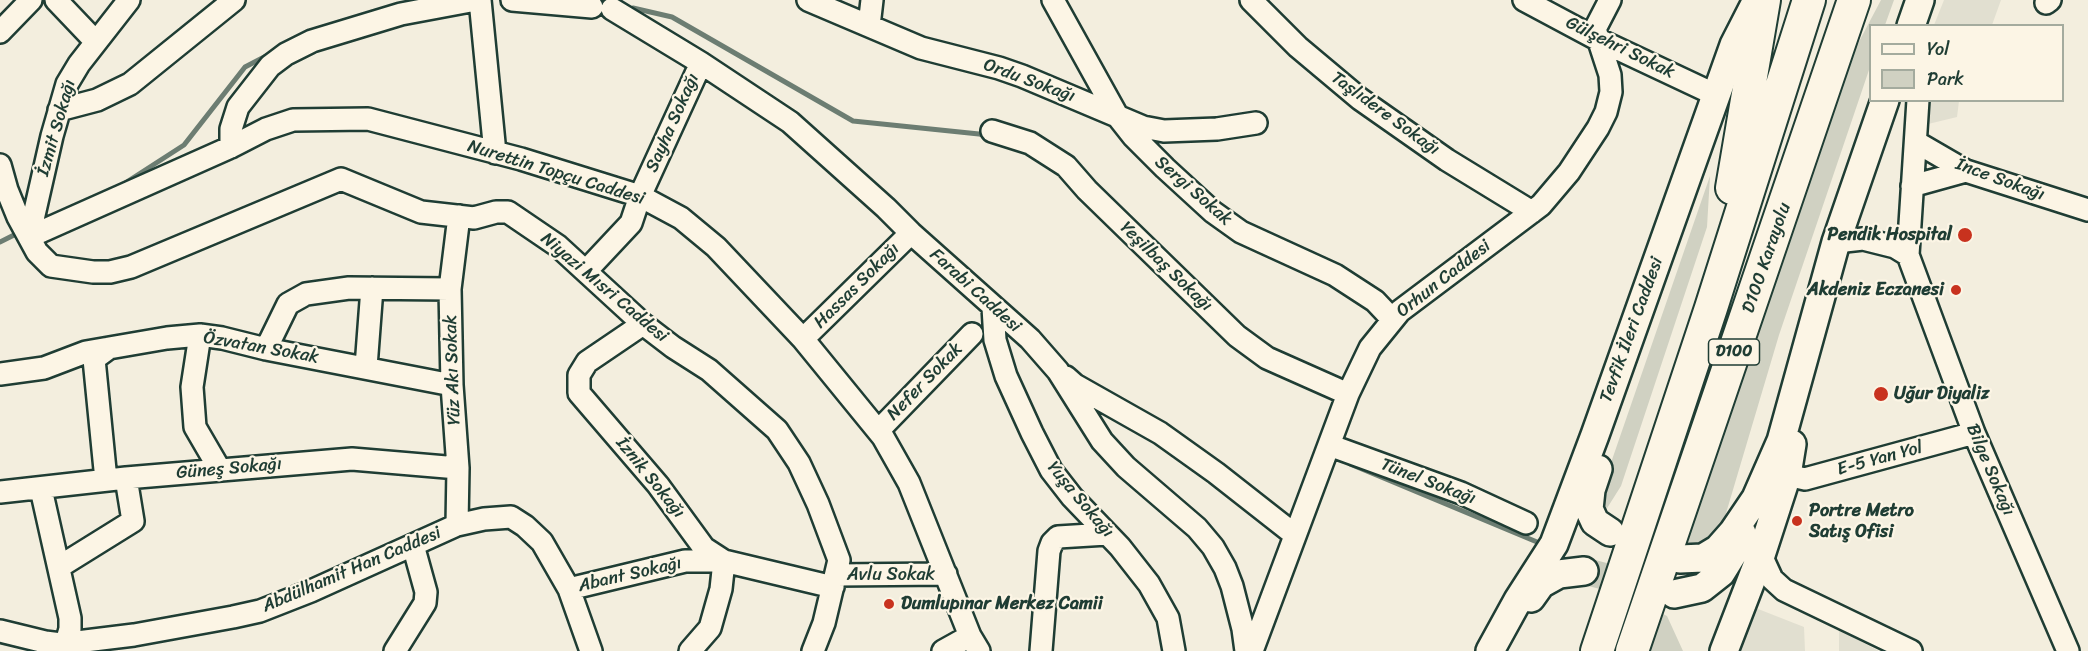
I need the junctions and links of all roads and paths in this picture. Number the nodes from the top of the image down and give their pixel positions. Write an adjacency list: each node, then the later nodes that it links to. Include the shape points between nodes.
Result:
1 (31, 0): 22 (street)
2 (56, 0): 24 (street)
3 (129, 0): 24 (street, İzmit Sokağı)
4 (234, 0): 30 (street, via 130,84 97,100)
5 (478, 0): 35 (street, via 391,16 312,41 286,54 270,66 238,107 231,129); 36 (street)
6 (512, 0): 18 (street, Farabi Caddesi)
7 (808, 0): 21 (street, Ordu Sokağı)
8 (872, 0): 21 (street)
9 (1053, 0): 31 (street, Sergi Sokak)
10 (1251, 0): 42 (street, Taşlıdere Sokağı, via 1298,47 1360,99 1447,160)
11 (1524, 0): 23 (street, Gülşehri Sokak)
12 (1610, 0): 23 (street, via 1595,29)
13 (1761, 0): 27 (main road, Tevfik İleri Caddesi, via 1734,45); 53 (highway); 78 (main road, via 1591,490 1589,509 1595,522)
14 (1809, 0): 53 (highway, D100 Karayolu / D100)
15 (1854, 0): 25 (highway, D100 Karayolu / D100)
16 (1870, 0): 25 (highway)
17 (1921, 0): 19 (main road); 20 (street)
18 (602, 4): 26 (street, Farabi Caddesi)
19 (1912, 24)
20 (1920, 24)
21 (869, 26): 31 (street, Ordu Sokağı, via 921,48 1022,76)
22 (0, 32)
23 (1597, 39): 27 (street, Gülşehri Sokak); 42 (street, Orhun Caddesi, via 1610,75 1606,112 1556,190)
24 (96, 42): 30 (street, İzmit Sokağı, via 67,84)
25 (1838, 52): 106 (highway, D100 Karayolu / D100)
26 (700, 63): 40 (street, Sayha Sokağı); 44 (street, Farabi Caddesi, via 790,122)
27 (1716, 95): 103 (main road, Tevfik İleri Caddesi, via 1554,544)
28 (1884, 102): 46 (main road)
29 (1918, 102): 34 (street)
30 (59, 110): 45 (street, İzmit Sokağı)
31 (1118, 117): 32 (street, Ordu Sokağı, via 1164,131); 54 (street, Sergi Sokak, via 1213,212 1241,232 1335,275 1375,301)
32 (1256, 123)
33 (992, 130): 65 (street, Yeşilbaş Sokağı, via 1030,143 1066,166 1237,336 1267,358)
34 (1916, 142): 38 (street, İnce Sokağı); 39 (street)
35 (231, 147): 36 (street, Nurettin Topçu Caddesi, via 293,120 368,119); 45 (street, Nurettin Topçu Caddesi)
36 (495, 153): 40 (street, Nurettin Topçu Caddesi)
37 (0, 166): 45 (street, Niyazi Mısri Caddesi)
38 (1966, 171): 39 (street); 41 (street, İnce Sokağı)
39 (1912, 186): 47 (street)
40 (640, 196): 48 (street, Sayha Sokağı, via 631,223); 58 (street, Nurettin Topçu Caddesi, via 681,218 716,247)
41 (2088, 210)
42 (1532, 212): 54 (street, Orhun Caddesi)
43 (459, 216): 45 (street, Niyazi Mısri Caddesi, via 421,212 341,179 131,267 110,272 51,266); 48 (street, Niyazi Mısri Caddesi, via 474,218 508,212 558,246); 50 (street, Yüz Akı Sokak)
44 (911, 233): 51 (street, Farabi Caddesi); 58 (street, Hassas Sokağı)
45 (29, 237)
46 (1836, 242): 47 (street, via 1863,239 1895,247); 52 (main road)
47 (1908, 255): 67 (street, Bilge Sokağı)
48 (586, 271): 55 (street, Niyazi Mısri Caddesi)
49 (372, 288): 50 (street); 60 (street, via 306,294 288,304); 61 (street)
50 (450, 289): 64 (street, Yüz Akı Sokak)
51 (993, 307): 62 (street, Farabi Caddesi, via 1030,339); 79 (street, Yuşa Sokağı, via 995,340 1032,433 1052,470)
52 (1818, 307): 71 (main road); 75 (main road, via 1782,441)
53 (1711, 308): 105 (highway, D100 Karayolu / D100)
54 (1392, 319): 65 (street, Orhun Caddesi, via 1370,348)
55 (643, 324): 84 (street, İznik Sokağı, via 587,362 579,375 579,393 658,485 704,548); 88 (street, Niyazi Mısri Caddesi, via 709,370 777,430 799,463 818,504 838,560)
56 (972, 334): 66 (street, Nefer Sokak)
57 (200, 335): 59 (street, Özvatan Sokak); 60 (street, Özvatan Sokak); 70 (street, via 192,387 195,427)
58 (803, 339): 66 (street, Nurettin Topçu Caddesi)
59 (109, 348): 63 (street, Özvatan Sokak, via 44,368); 72 (street, via 94,359)
60 (266, 349): 61 (street, Özvatan Sokak)
61 (366, 367): 64 (street, Özvatan Sokak)
62 (1058, 372): 80 (street, via 1160,433); 101 (street, Farabi Caddesi, via 1102,441 1213,547 1232,586)
63 (0, 374)
64 (452, 385): 69 (street, Yüz Akı Sokak)
65 (1348, 394): 68 (street, Orhun Caddesi)
66 (878, 431): 87 (street, Nurettin Topçu Caddesi, via 909,483)
67 (1974, 433): 71 (street, E-5 Yan Yol, via 1805,479); 109 (street, Bilge Sokağı)
68 (1329, 445): 76 (street, Tünel Sokağı, via 1461,493); 80 (street, Orhun Caddesi)
69 (458, 468): 70 (street, Güneş Sokağı, via 352,459); 77 (street, Yüz Akı Sokak)
70 (220, 470): 72 (street, Güneş Sokağı)
71 (1787, 475): 82 (main road)
72 (116, 479): 73 (street, Güneş Sokağı); 85 (street, via 133,521)
73 (41, 489): 74 (street, Güneş Sokağı); 85 (street)
74 (0, 492)
75 (1756, 498): 83 (main road, via 1718,549 1703,558); 90 (main road, via 1721,573 1702,588)
76 (1526, 523)
77 (457, 525): 81 (street, Abdülhamit Han Caddesi); 89 (street, Abdülhamit Han Caddesi, via 511,517 542,542)
78 (1610, 532)
79 (1107, 534): 99 (street, via 1058,537 1052,543); 100 (street, Yuşa Sokağı, via 1149,584 1168,618)
80 (1295, 535): 102 (street, Orhun Caddesi)
81 (413, 545): 93 (street, Abdülhamit Han Caddesi, via 260,611); 94 (street, via 426,592 425,603)
82 (1761, 555): 107 (main road); 108 (street, via 1772,579 1784,590)
83 (1680, 560)
84 (724, 561): 88 (street, Abant Sokağı); 89 (street, Abant Sokağı, via 685,561); 96 (street, via 710,628)
85 (59, 567): 93 (street, via 70,618)
86 (1584, 571): 104 (main road, via 1559,574 1541,584)
87 (946, 574): 88 (street, Avlu Sokak); 92 (street, Nurettin Topçu Caddesi)
88 (834, 581): 97 (street, Niyazi Mısri Caddesi)
89 (569, 589): 95 (street, Abdülhamit Han Caddesi)
90 (1674, 594)
91 (0, 631): 93 (street, Abdülhamit Han Caddesi)
92 (975, 644): 98 (street)
93 (67, 647)
94 (394, 651)
95 (591, 651)
96 (690, 651)
97 (813, 651)
98 (944, 651)
99 (1041, 651)
100 (1174, 651)
101 (1246, 651)
102 (1252, 651)
103 (1490, 651)
104 (1500, 651)
105 (1597, 651)
106 (1632, 651)
107 (1724, 651)
108 (1911, 651)
109 (2068, 651)

